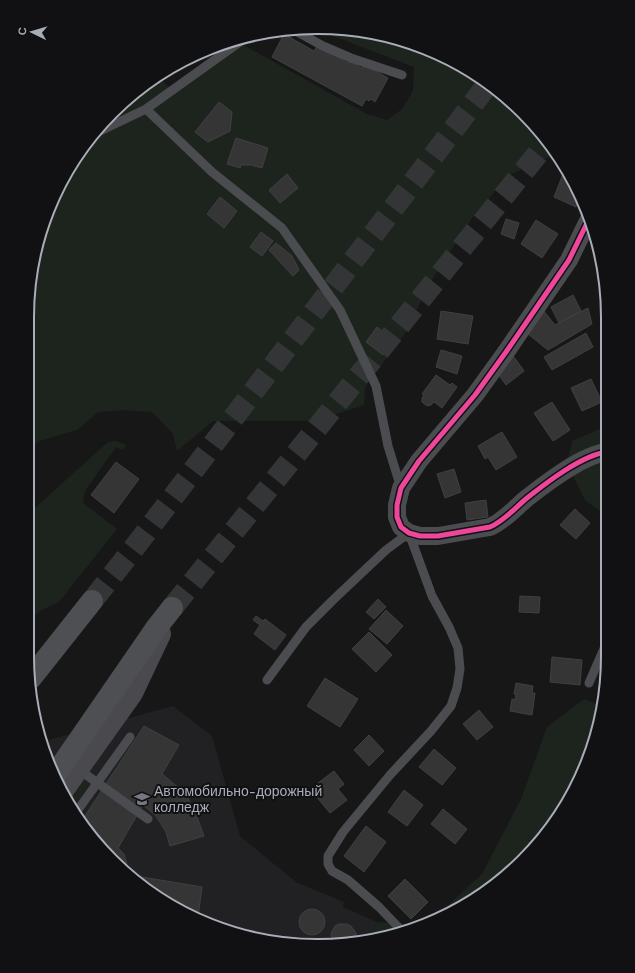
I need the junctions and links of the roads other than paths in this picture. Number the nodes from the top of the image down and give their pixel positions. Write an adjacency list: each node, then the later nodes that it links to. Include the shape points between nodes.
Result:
1 (303, 35): 3 (lane, via 351,58)
2 (232, 47): 4 (lane)
3 (402, 75)
4 (146, 109): 5 (lane); 8 (lane, via 212,172 282,228 340,310 376,386 388,446)
5 (107, 128)
6 (586, 226): 8 (street, via 569,260 506,352 475,395 419,461)
7 (601, 454): 9 (street, via 591,456 557,476 490,527 438,536)
8 (401, 488): 9 (street, via 397,516 401,527)
9 (409, 533): 13 (lane, via 386,550 306,627); 22 (lane, via 432,596 458,648 460,669 457,688 451,706 390,774 343,832 328,856 328,864 332,871 348,880)
10 (601, 655): 14 (lane)
11 (34, 658): 12 (main road, via 92,601)
12 (35, 673)
13 (267, 680)
14 (589, 683)
15 (130, 737): 18 (lane)
16 (78, 769): 17 (main road, via 132,693 172,608); 18 (lane); 19 (main road)
17 (58, 770)
18 (97, 783): 20 (lane); 21 (lane)
19 (66, 786)
20 (79, 808)
21 (148, 820)
22 (398, 927)

